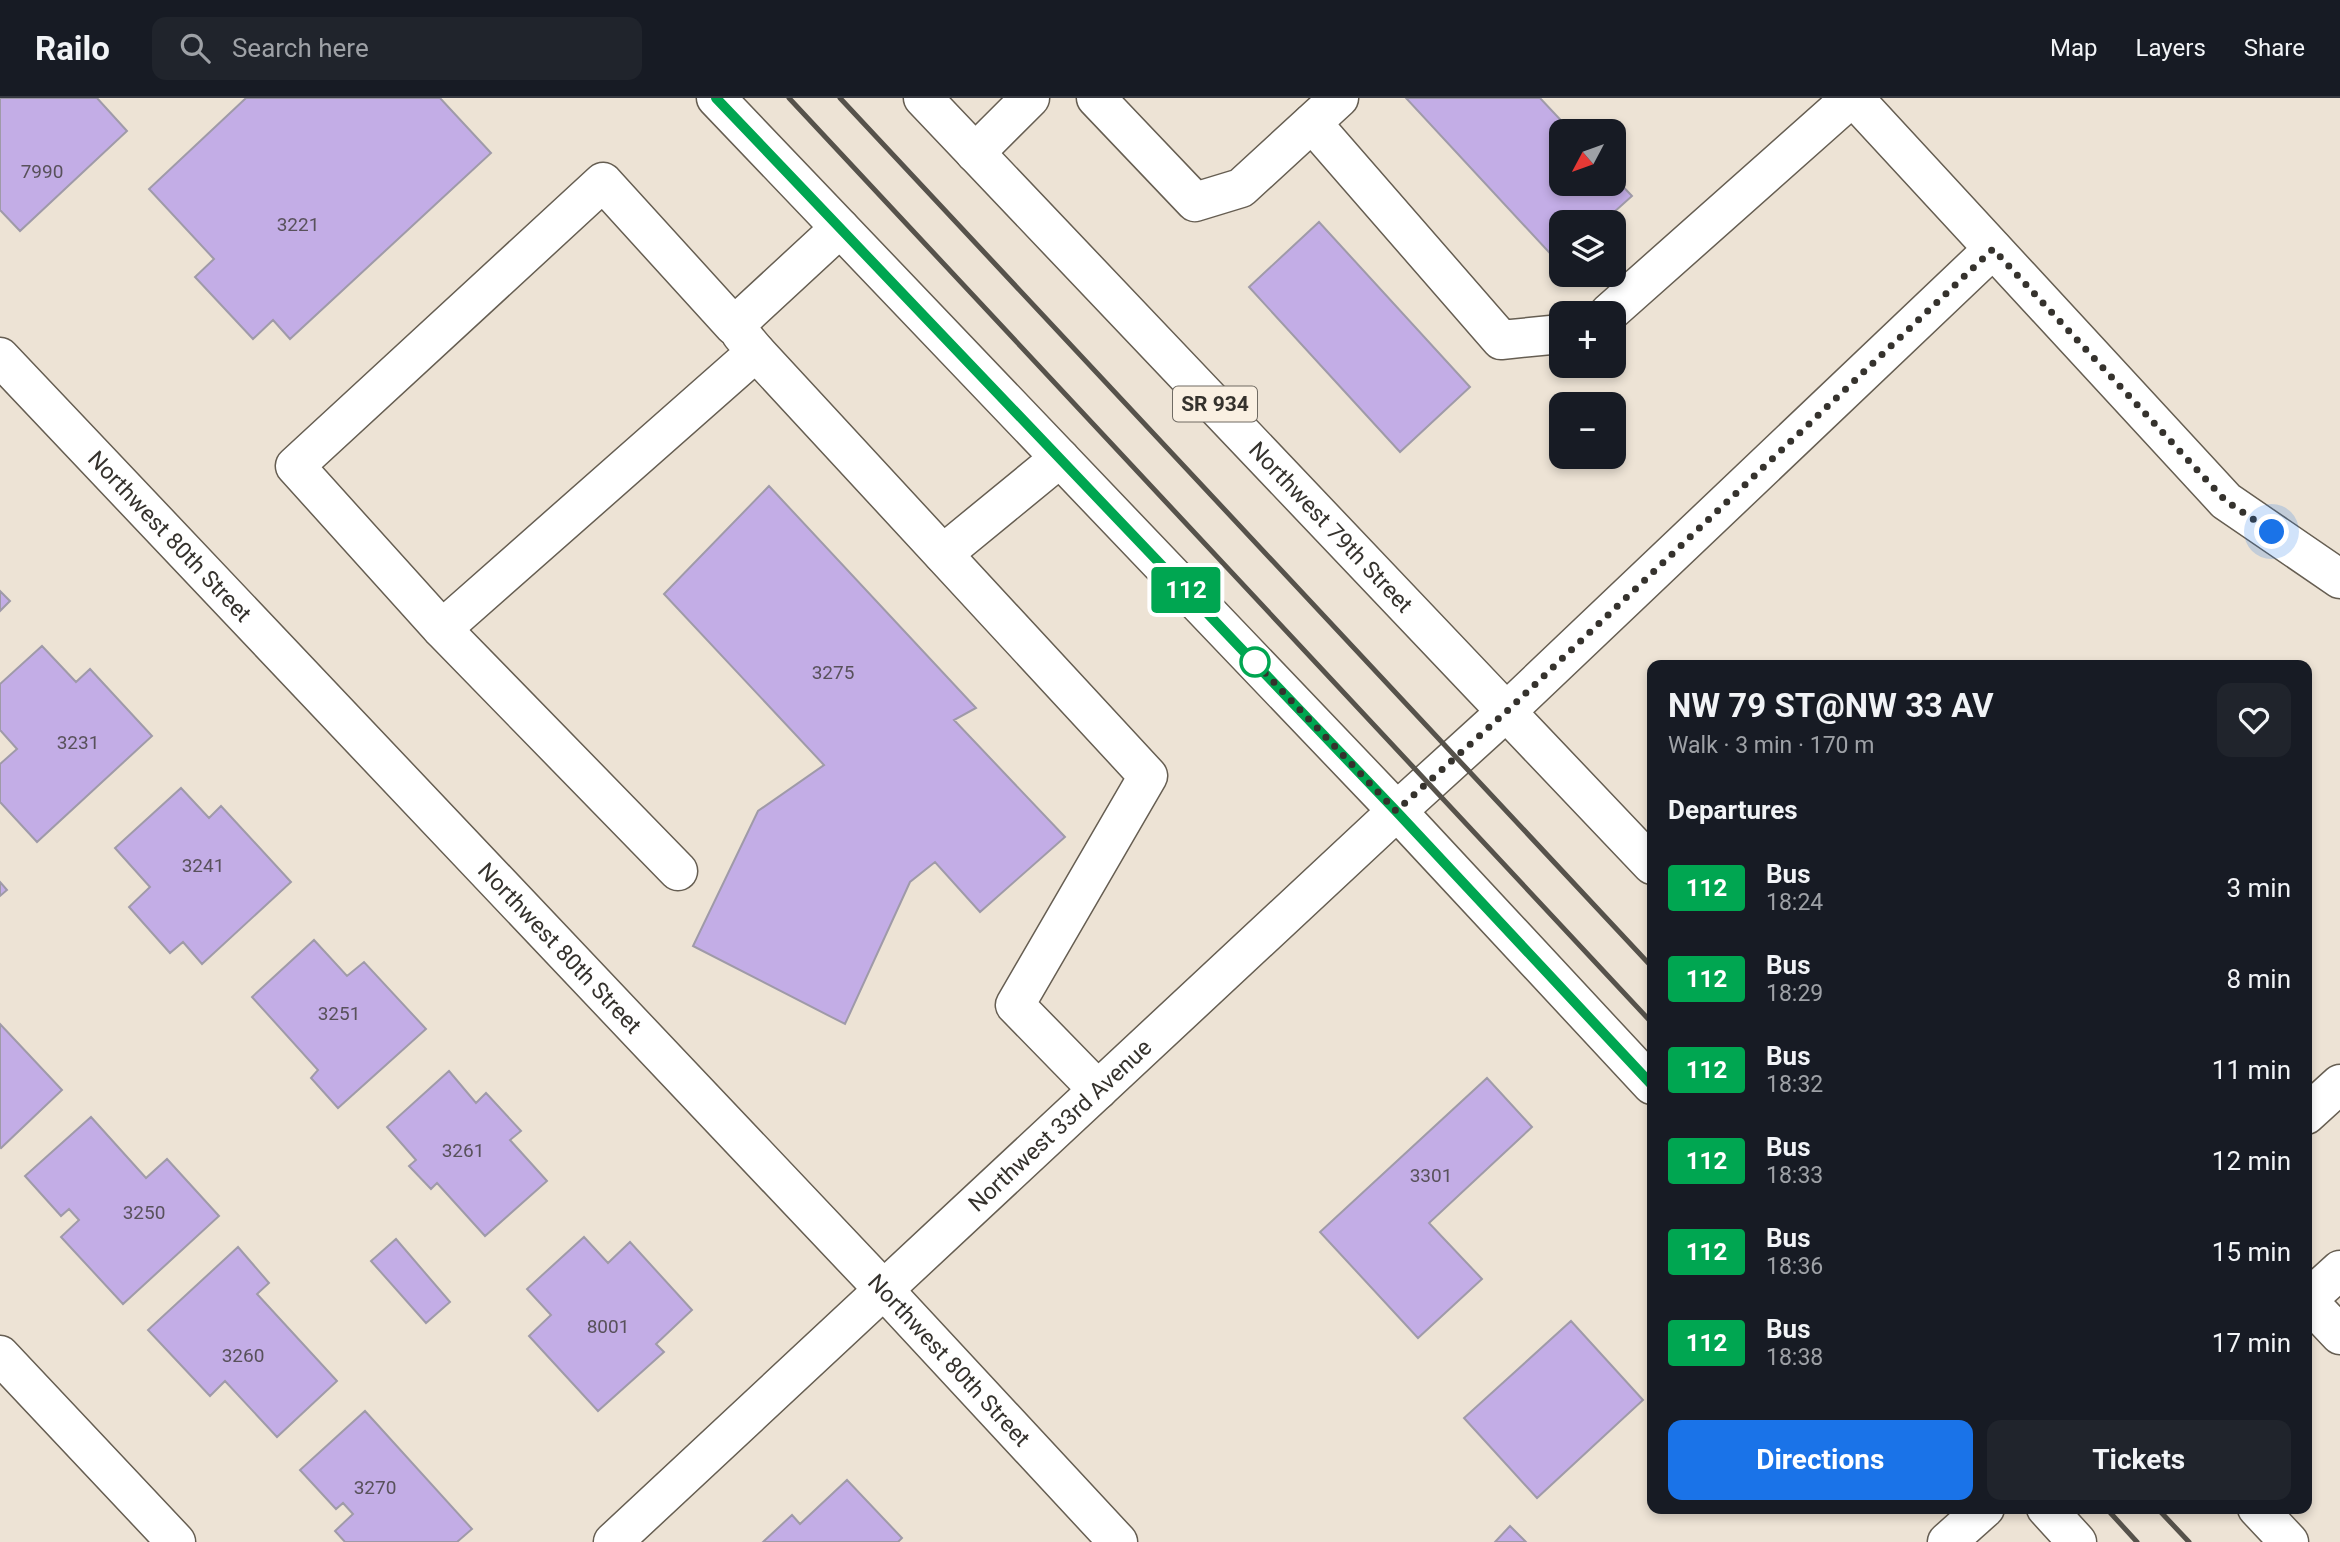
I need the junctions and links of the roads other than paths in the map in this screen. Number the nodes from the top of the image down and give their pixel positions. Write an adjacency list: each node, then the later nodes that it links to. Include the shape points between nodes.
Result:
1 (716, 98): 8 (street)
2 (923, 98): 7 (street, Northwest 79th Street / SR 934)
3 (1030, 98): 7 (street)
4 (1096, 98): 6 (street, via 1195,202 1241,188)
5 (1852, 98): 9 (street); 10 (street)
6 (1326, 110): 11 (street, via 1501,340)
7 (975, 153): 18 (street, Northwest 79th Street / SR 934)
8 (840, 228): 12 (street); 14 (street)
9 (1993, 249): 16 (street, via 2226,501); 18 (street, Northwest 33rd Avenue)
10 (1623, 301)
11 (1549, 335)
12 (745, 339): 15 (street); 17 (street); 17 (street, via 603,182 295,466)
13 (0, 357): 27 (street, Northwest 80th Street)
14 (1060, 458): 15 (street); 19 (street)
15 (943, 554): 24 (street, via 1148,776 1015,1005)
16 (2340, 579)
17 (442, 629): 21 (street)
18 (1507, 711): 19 (street, Northwest 33rd Avenue); 20 (street, Northwest 79th Street / SR 934)
19 (1396, 811): 22 (street); 24 (street, Northwest 33rd Avenue)
20 (1647, 859)
21 (678, 871)
22 (1647, 1080)
23 (2340, 1084): 25 (street)
24 (1098, 1090): 27 (street, Northwest 33rd Avenue)
25 (2312, 1110)
26 (2340, 1269): 28 (street)
27 (884, 1290): 36 (street, Northwest 33rd Avenue); 37 (street, Northwest 80th Street)
28 (2312, 1294)
29 (2312, 1304): 30 (street)
30 (2340, 1335)
31 (0, 1355): 35 (street)
32 (1978, 1514): 38 (street)
33 (2051, 1514): 39 (street)
34 (2263, 1514): 40 (street)
35 (176, 1542)
36 (613, 1542)
37 (1118, 1542)
38 (1947, 1542)
39 (2077, 1542)
40 (2289, 1542)

